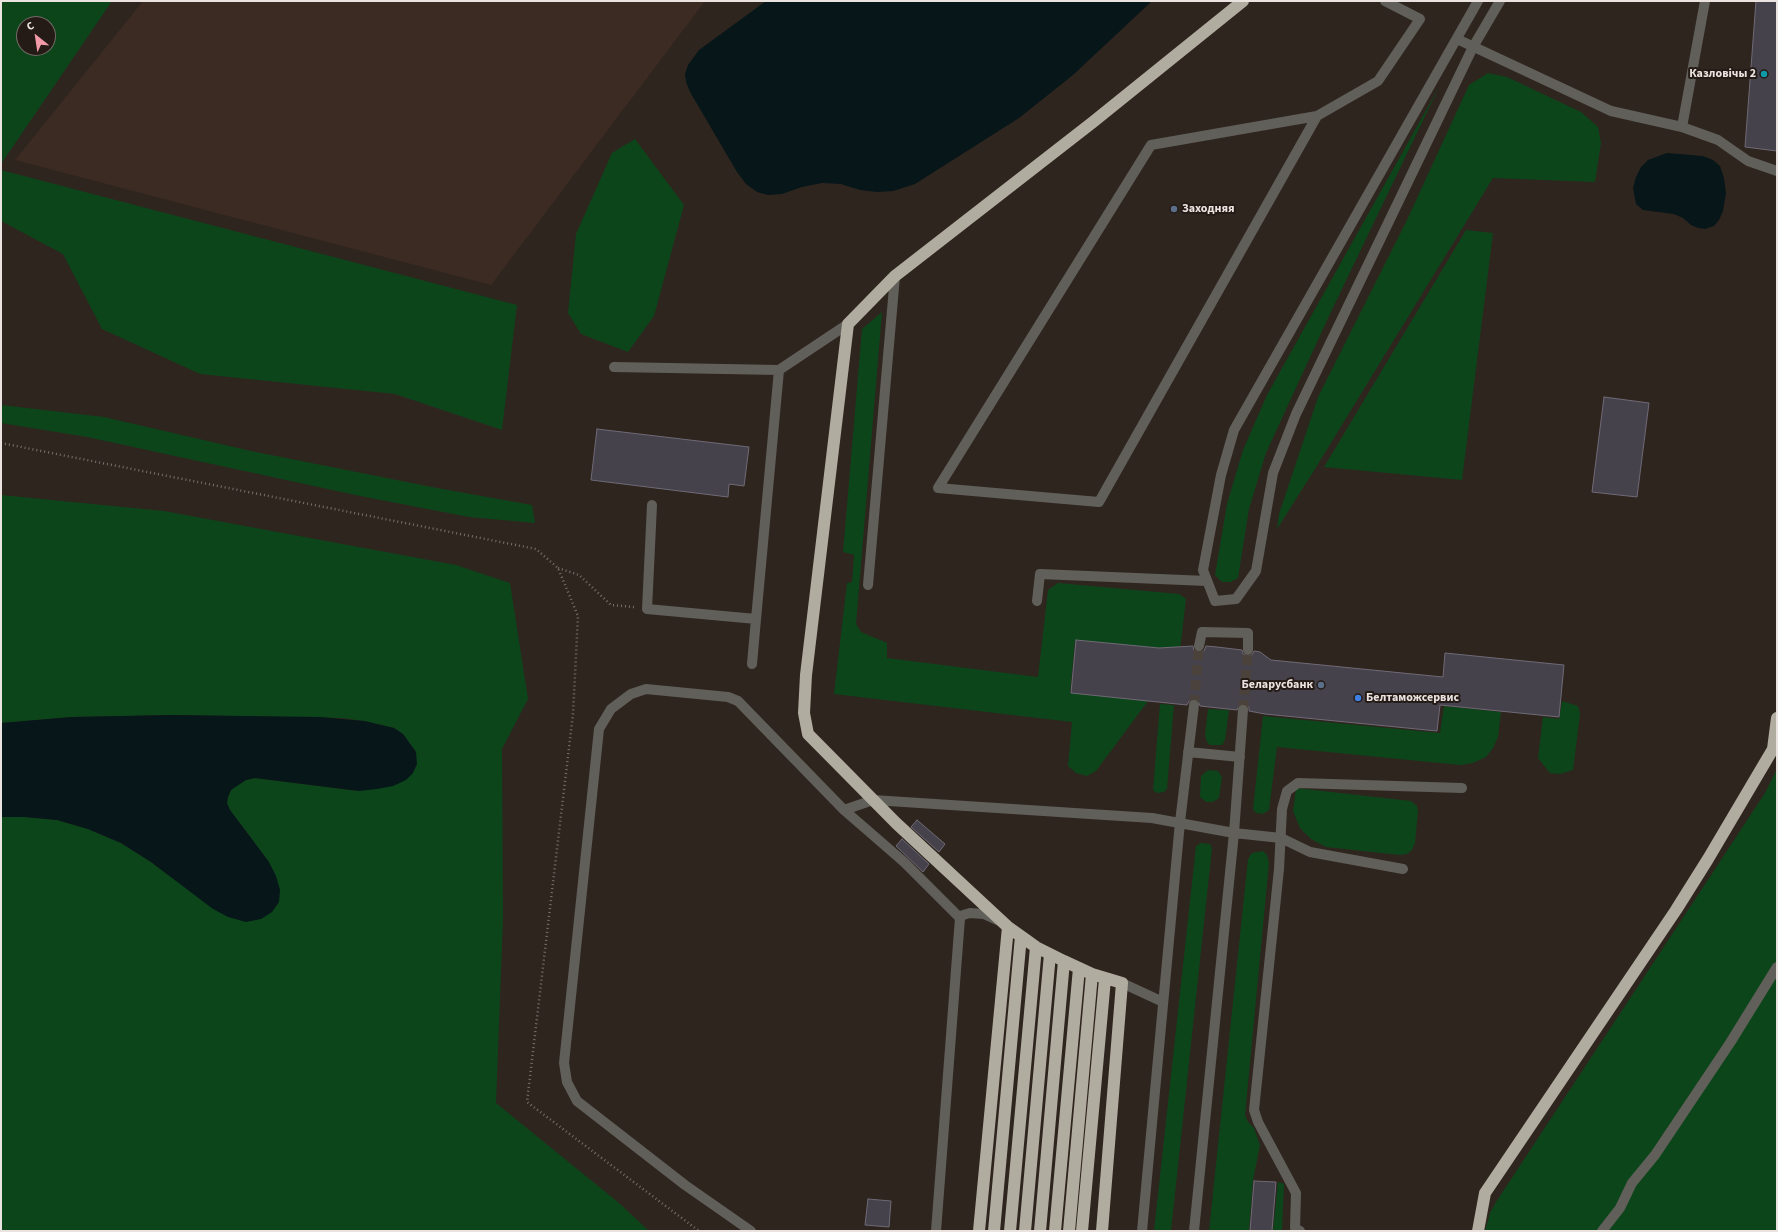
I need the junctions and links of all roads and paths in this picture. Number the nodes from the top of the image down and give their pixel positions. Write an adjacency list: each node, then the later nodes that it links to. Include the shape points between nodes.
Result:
1 (1243, 1): 11 (highway)
2 (1385, 1): 8 (lane, via 1420,20 1378,81)
3 (1478, 1): 6 (lane)
4 (1500, 1): 7 (lane)
5 (1705, 1): 9 (lane)
6 (1457, 39): 7 (lane); 18 (lane, via 1234,430 1221,475 1203,570)
7 (1473, 47): 9 (lane, via 1611,111); 18 (lane, via 1296,414 1273,473 1256,571 1236,599 1215,601)
8 (1317, 116): 8 (lane, via 1099,502 938,488 1151,145)
9 (1682, 127): 10 (lane, via 1718,140 1748,162)
10 (1777, 171)
11 (895, 276): 12 (highway); 19 (lane)
12 (848, 324): 14 (lane); 32 (highway, via 806,675 804,713 808,734)
13 (614, 367): 14 (lane)
14 (779, 370): 22 (lane)
15 (1, 443): 17 (path, via 536,549)
16 (652, 505): 21 (lane)
17 (558, 568): 21 (path, via 579,575 611,605); 51 (path, via 578,616 573,714 527,1102)
18 (1207, 581): 20 (lane, via 1040,574)
19 (868, 585)
20 (1037, 601)
21 (647, 609): 22 (lane)
22 (756, 619): 25 (lane)
23 (1199, 646): 24 (lane, via 1202,632 1248,633)
24 (1248, 650)
25 (752, 664)
26 (1194, 706): 29 (lane)
27 (1243, 710): 30 (lane)
28 (1777, 718): 65 (highway, via 1773,749 1708,860 1485,1193)
29 (1188, 752): 30 (lane); 34 (lane)
30 (1240, 757): 35 (lane)
31 (1462, 788): 36 (lane, via 1298,783 1287,791 1282,809)
32 (873, 800): 33 (lane); 34 (lane); 39 (highway)
33 (844, 810): 38 (lane, via 904,862); 52 (lane, via 738,701 728,697 646,689 631,694 611,709 599,729 564,1063 567,1082 577,1101 685,1185)
34 (1180, 822): 35 (lane); 49 (lane)
35 (1234, 833): 36 (lane); 64 (lane)
36 (1281, 838): 37 (lane, via 1310,852); 50 (lane, via 1254,1110 1296,1193)
37 (1403, 869)
38 (960, 918): 39 (lane, via 970,913 984,914); 53 (lane)
39 (1004, 924): 40 (highway); 54 (highway)
40 (1021, 936): 41 (highway); 55 (highway)
41 (1036, 947): 42 (highway); 56 (highway)
42 (1050, 954): 43 (highway); 57 (highway)
43 (1064, 961): 45 (highway); 58 (highway)
44 (1777, 966): 66 (lane, via 1730,1043 1655,1155 1632,1183 1620,1208)
45 (1078, 968): 46 (highway); 59 (highway)
46 (1092, 974): 47 (highway); 60 (highway)
47 (1105, 979): 48 (highway); 61 (highway)
48 (1122, 983): 49 (lane); 62 (highway)
49 (1163, 1002): 63 (lane)
50 (1296, 1230)
51 (699, 1231)
52 (751, 1231)
53 (936, 1231)
54 (979, 1231)
55 (994, 1231)
56 (1010, 1231)
57 (1024, 1231)
58 (1040, 1231)
59 (1055, 1231)
60 (1069, 1231)
61 (1082, 1231)
62 (1102, 1231)
63 (1142, 1231)
64 (1194, 1231)
65 (1478, 1231)
66 (1602, 1231)

